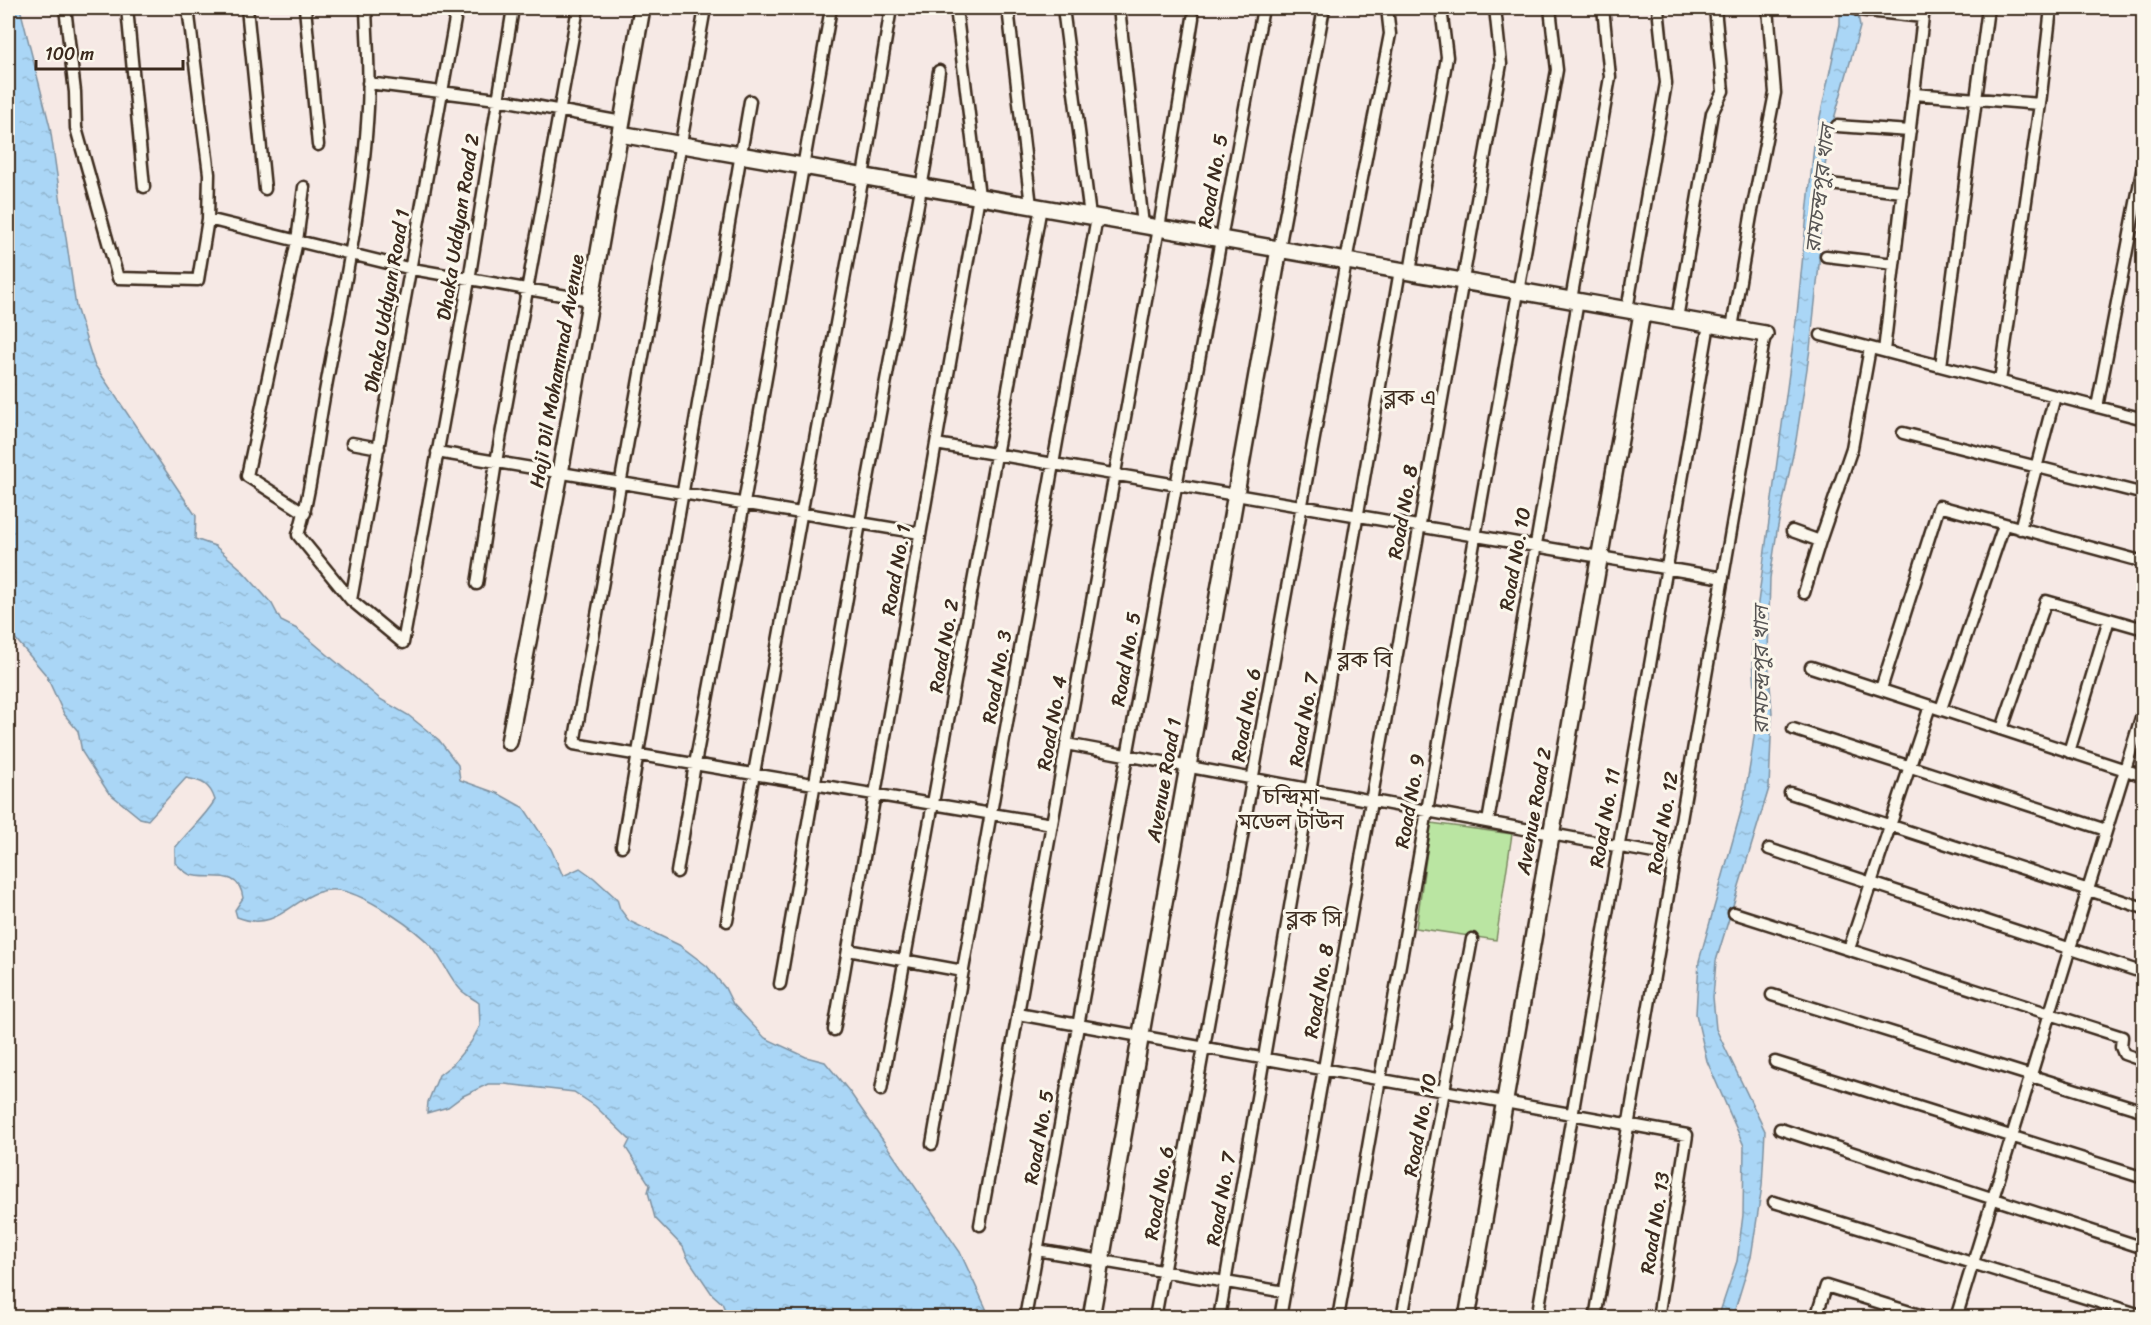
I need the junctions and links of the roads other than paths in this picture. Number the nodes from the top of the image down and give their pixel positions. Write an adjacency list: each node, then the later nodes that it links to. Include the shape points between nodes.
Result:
1 (65, 8): 60 (street, via 76,128 118,278 198,280)
2 (127, 8): 53 (street)
3 (188, 8): 60 (street, via 209,174)
4 (247, 8): 55 (street)
5 (304, 8): 46 (street)
6 (366, 8): 34 (street)
7 (457, 8): 35 (street, Dhaka Uddyan Road 1)
8 (513, 8): 37 (street, Dhaka Uddyan Road 2)
9 (578, 8): 41 (street)
10 (642, 8): 43 (street, Haji Dil Mohammad Avenue)
11 (705, 8): 45 (street)
12 (831, 8): 49 (street)
13 (891, 8): 50 (street)
14 (956, 8): 57 (street, Road No. 1)
15 (1008, 8): 58 (street, Road No. 2)
16 (1064, 8): 59 (street, Road No. 3)
17 (1119, 8): 61 (street)
18 (1263, 8): 63 (street, Road No. 5)
19 (1324, 8): 65 (street)
20 (1388, 8): 68 (street, Road No. 6, via 1390,34)
21 (1441, 8): 71 (street, Road No. 7, via 1447,57)
22 (1495, 8): 73 (street, Road No. 8, via 1501,64)
23 (1550, 8): 75 (street, Road No. 9, via 1557,70)
24 (1603, 8): 77 (street, Road No. 10, via 1610,77)
25 (1658, 8): 78 (street, via 1666,83)
26 (1715, 8): 79 (street, via 1723,91 1712,113)
27 (1768, 8): 81 (street, via 1774,93)
28 (1988, 8): 38 (street)
29 (2051, 8): 40 (street)
30 (1858, 10): 31 (street)
31 (1924, 12): 36 (street)
32 (1193, 18): 62 (street, Road No. 4)
33 (939, 70): 52 (street)
34 (368, 83): 35 (street); 66 (street)
35 (442, 92): 37 (street); 70 (street, Dhaka Uddyan Road 1)
36 (1914, 94): 38 (street); 44 (street)
37 (497, 99): 41 (street); 72 (street, Dhaka Uddyan Road 2)
38 (1977, 99): 40 (street); 86 (street)
39 (750, 101): 47 (street)
40 (2040, 104): 87 (street)
41 (560, 111): 43 (street); 74 (street)
42 (1837, 126): 44 (street)
43 (621, 128): 45 (street); 76 (street, Haji Dil Mohammad Avenue)
44 (1910, 131): 56 (street)
45 (680, 144): 47 (street); 102 (street)
46 (318, 145)
47 (741, 155): 49 (street); 104 (street)
48 (2144, 161): 89 (street)
49 (803, 166): 50 (street); 107 (street)
50 (863, 176): 52 (street); 110 (street)
51 (1829, 184): 56 (street)
52 (921, 186): 57 (street); 112 (street)
53 (144, 187)
54 (304, 187): 64 (street)
55 (265, 189)
56 (1903, 192): 69 (street)
57 (979, 196): 58 (street); 93 (street, Road No. 1)
58 (1036, 207): 59 (street); 96 (street, Road No. 2)
59 (1094, 217): 61 (street); 98 (street, Road No. 3)
60 (208, 219): 64 (street)
61 (1143, 225): 62 (street)
62 (1159, 228): 63 (street); 101 (street, Road No. 4)
63 (1221, 239): 65 (street); 103 (street, Road No. 5)
64 (297, 242): 66 (street); 109 (street, via 247,476)
65 (1279, 249): 68 (street); 106 (street, Avenue Road 1)
66 (351, 253): 70 (street); 109 (street)
67 (1826, 256): 69 (street)
68 (1346, 261): 71 (street); 108 (street, Road No. 6)
69 (1894, 264): 85 (street)
70 (412, 269): 72 (street); 94 (street, Dhaka Uddyan Road 1)
71 (1405, 271): 73 (street); 111 (street, Road No. 7)
72 (470, 280): 74 (street); 95 (street, Dhaka Uddyan Road 2)
73 (1462, 281): 75 (street); 114 (street, Road No. 8)
74 (528, 289): 76 (street); 97 (street)
75 (1517, 291): 77 (street); 118 (street, Road No. 9)
76 (590, 300): 100 (street, Haji Dil Mohammad Avenue)
77 (1574, 301): 78 (street); 120 (street, Road No. 10)
78 (1635, 311): 79 (street); 121 (street, Avenue Road 2)
79 (1677, 319): 80 (street)
80 (1709, 324): 81 (street); 123 (street, Road No. 11)
81 (1732, 328): 82 (street)
82 (1765, 334): 124 (street, Road No. 12)
83 (1821, 335): 84 (street)
84 (1870, 348): 85 (street); 119 (street, via 1852,448)
85 (1884, 351): 86 (street)
86 (1941, 366): 87 (street)
87 (2000, 381): 88 (street)
88 (2055, 396): 89 (street); 99 (street)
89 (2097, 407): 90 (street)
90 (2144, 419)
91 (1902, 433): 99 (street)
92 (352, 443): 94 (street)
93 (936, 444): 96 (street); 117 (street, Road No. 1)
94 (379, 448): 127 (street, Dhaka Uddyan Road 1)
95 (437, 452): 97 (street); 127 (street, Dhaka Uddyan Road 2, via 403,643)
96 (997, 454): 98 (street); 153 (street, Road No. 2)
97 (496, 462): 100 (street); 125 (street)
98 (1053, 464): 101 (street); 155 (street, Road No. 3)
99 (2038, 467): 105 (street); 115 (street)
100 (560, 473): 102 (street); 136 (street, Haji Dil Mohammad Avenue)
101 (1115, 474): 103 (street); 137 (street, Road No. 4)
102 (620, 483): 104 (street); 139 (street, via 574,744)
103 (1176, 485): 106 (street); 140 (street, Road No. 5)
104 (682, 493): 107 (street); 139 (street)
105 (2144, 494)
106 (1236, 495): 108 (street); 142 (street, Avenue Road 1)
107 (744, 503): 110 (street); 141 (street)
108 (1302, 506): 111 (street); 147 (street, Road No. 6)
109 (305, 513): 127 (street, via 298,535)
110 (801, 513): 112 (street); 145 (street)
111 (1357, 516): 114 (street); 149 (street, Road No. 7)
112 (860, 523): 117 (street); 148 (street)
113 (2004, 525): 115 (street); 131 (street, via 1939,506); 132 (street)
114 (1419, 526): 118 (street); 152 (street, Road No. 8)
115 (2020, 529): 122 (street)
116 (1792, 531): 119 (street)
117 (920, 533): 151 (street, Road No. 1)
118 (1474, 536): 120 (street); 154 (street, Road No. 9)
119 (1820, 541): 126 (street)
120 (1536, 546): 121 (street); 156 (street, Road No. 10)
121 (1599, 557): 123 (street); 160 (street, Avenue Road 2)
122 (2144, 562)
123 (1667, 569): 124 (street); 162 (street, Road No. 11)
124 (1723, 578): 164 (street, Road No. 12)
125 (477, 584)
126 (1804, 593)
127 (351, 600)
128 (2109, 619): 129 (street); 135 (street, via 2046,601); 138 (street)
129 (2144, 628)
130 (1811, 667): 131 (street)
131 (1881, 690): 132 (street)
132 (1935, 708): 135 (street); 143 (street)
133 (2144, 708): 144 (street)
134 (1793, 729): 143 (street)
135 (2002, 729): 138 (street)
136 (509, 742)
137 (1066, 744): 140 (street); 157 (street, Road No. 4)
138 (2069, 752): 144 (street)
139 (637, 754): 141 (street); 161 (street)
140 (1127, 756): 142 (street); 182 (street, Road No. 5)
141 (695, 764): 145 (street); 165 (street)
142 (1188, 767): 147 (street); 184 (street, Avenue Road 1)
143 (1910, 767): 158 (street); 159 (street)
144 (2124, 770): 146 (street); 159 (street)
145 (753, 774): 148 (street); 170 (street)
146 (2144, 776)
147 (1252, 779): 149 (street); 185 (street, Road No. 6)
148 (815, 784): 151 (street); 178 (street)
149 (1310, 789): 152 (street); 186 (street, Road No. 7)
150 (1790, 793): 158 (street)
151 (875, 794): 153 (street); 174 (street, Road No. 1)
152 (1371, 801): 154 (street); 189 (street, Road No. 8)
153 (933, 804): 155 (street); 175 (street, Road No. 2)
154 (1426, 811): 156 (street); 191 (street, Road No. 9)
155 (991, 813): 157 (street); 176 (street, Road No. 3)
156 (1488, 822): 160 (street)
157 (1052, 824): 180 (street, Road No. 4)
158 (1890, 826): 166 (street); 167 (street)
159 (2106, 830): 167 (street)
160 (1551, 834): 162 (street); 194 (street, Avenue Road 2)
161 (622, 846)
162 (1618, 846): 164 (street); 196 (street, Road No. 11)
163 (1769, 849): 166 (street)
164 (1675, 857): 197 (street, Road No. 12)
165 (677, 872)
166 (1871, 883): 172 (street); 173 (street)
167 (2088, 890): 168 (street); 172 (street)
168 (2144, 908)
169 (1734, 913): 173 (street)
170 (727, 921)
171 (1472, 939): 193 (street, Road No. 10)
172 (2070, 948): 177 (street); 181 (street)
173 (1850, 949): 181 (street)
174 (848, 950): 175 (street); 183 (street, Road No. 1)
175 (905, 960): 176 (street); 192 (street, Road No. 2)
176 (963, 971): 200 (street, Road No. 3)
177 (2144, 973)
178 (780, 984)
179 (1772, 995): 190 (street)
180 (1018, 1014): 182 (street); 204 (street, Road No. 4)
181 (2049, 1014): 187 (street, via 2122,1037 2124,1054); 190 (street)
182 (1078, 1024): 184 (street); 206 (street, Road No. 5)
183 (834, 1030)
184 (1140, 1036): 185 (street); 207 (street, Avenue Road 1)
185 (1204, 1047): 186 (street); 209 (street, Road No. 6)
186 (1264, 1058): 189 (street); 210 (street, Road No. 7)
187 (2144, 1061)
188 (1775, 1062): 199 (street)
189 (1324, 1069): 191 (street); 211 (street, Road No. 8)
190 (2031, 1075): 195 (street); 199 (street)
191 (1380, 1079): 193 (street); 219 (street, Road No. 9)
192 (881, 1090)
193 (1444, 1091): 194 (street); 220 (street, Road No. 10)
194 (1504, 1102): 196 (street); 221 (street, Avenue Road 2)
195 (2144, 1111)
196 (1572, 1114): 197 (street); 222 (street, Road No. 11)
197 (1629, 1125): 223 (street, Road No. 12); 224 (street, Road No. 13, via 1688,1135)
198 (1780, 1129): 202 (street)
199 (2012, 1137): 201 (street); 202 (street)
200 (933, 1144)
201 (2144, 1178)
202 (1993, 1199): 205 (street); 208 (street)
203 (1774, 1202): 208 (street)
204 (980, 1225)
205 (2144, 1248)
206 (1037, 1250): 207 (street); 214 (street, Road No. 5)
207 (1101, 1261): 209 (street); 215 (street, Avenue Road 1)
208 (1973, 1263): 213 (street); 227 (street)
209 (1163, 1271): 210 (street); 216 (street, Road No. 6)
210 (1225, 1282): 211 (street); 217 (street, Road No. 7)
211 (1285, 1292): 218 (street, Road No. 8)
212 (1895, 1312): 225 (street, via 1826,1286); 226 (street)
213 (2144, 1316)
214 (1025, 1317)
215 (1091, 1317)
216 (1155, 1317)
217 (1219, 1317)
218 (1281, 1317)
219 (1338, 1317)
220 (1402, 1317)
221 (1467, 1317)
222 (1537, 1317)
223 (1595, 1317)
224 (1658, 1317)
225 (1816, 1317)
226 (1929, 1317)
227 (1956, 1317)

